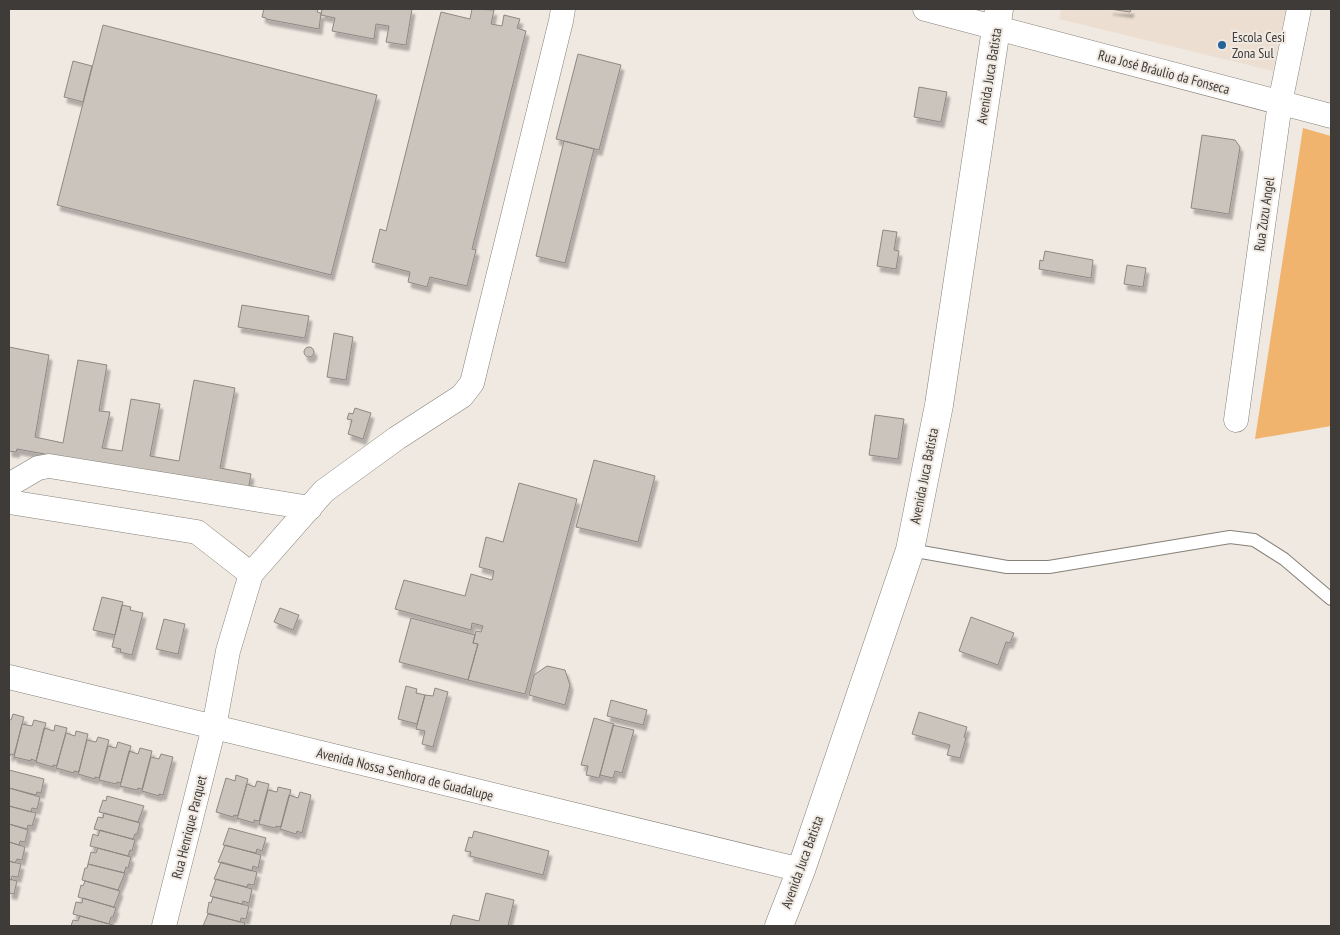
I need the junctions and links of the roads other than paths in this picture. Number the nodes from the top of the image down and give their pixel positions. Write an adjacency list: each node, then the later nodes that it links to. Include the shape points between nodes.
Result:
1 (563, 9): 10 (street, via 472,384 462,396 324,491)
2 (925, 9): 4 (street, Rua José Bráulio da Fonseca)
3 (1299, 9): 5 (street, Rua Zuzu Angel)
4 (998, 18): 5 (street, Rua José Bráulio da Fonseca); 11 (main road, Avenida Juca Batista, via 938,405)
5 (1280, 103): 6 (street, Rua José Bráulio da Fonseca); 7 (street, Rua Zuzu Angel)
6 (1331, 116)
7 (1236, 420)
8 (9, 485): 10 (street, via 38,468 49,466)
9 (9, 502): 12 (street, via 197,532)
10 (310, 508): 12 (street)
11 (910, 550): 13 (lane, via 1007,567 1049,567 1230,537 1254,540 1284,559); 16 (main road, Avenida Juca Batista)
12 (251, 574): 15 (street, Rua Henrique Parquet, via 228,652)
13 (1331, 599)
14 (9, 677): 15 (street, Avenida Nossa Senhora de Guadalupe)
15 (214, 727): 16 (street, Avenida Nossa Senhora de Guadalupe); 17 (street, Rua Henrique Parquet)
16 (801, 870): 18 (main road, Avenida Juca Batista)
17 (164, 926)
18 (779, 926)

